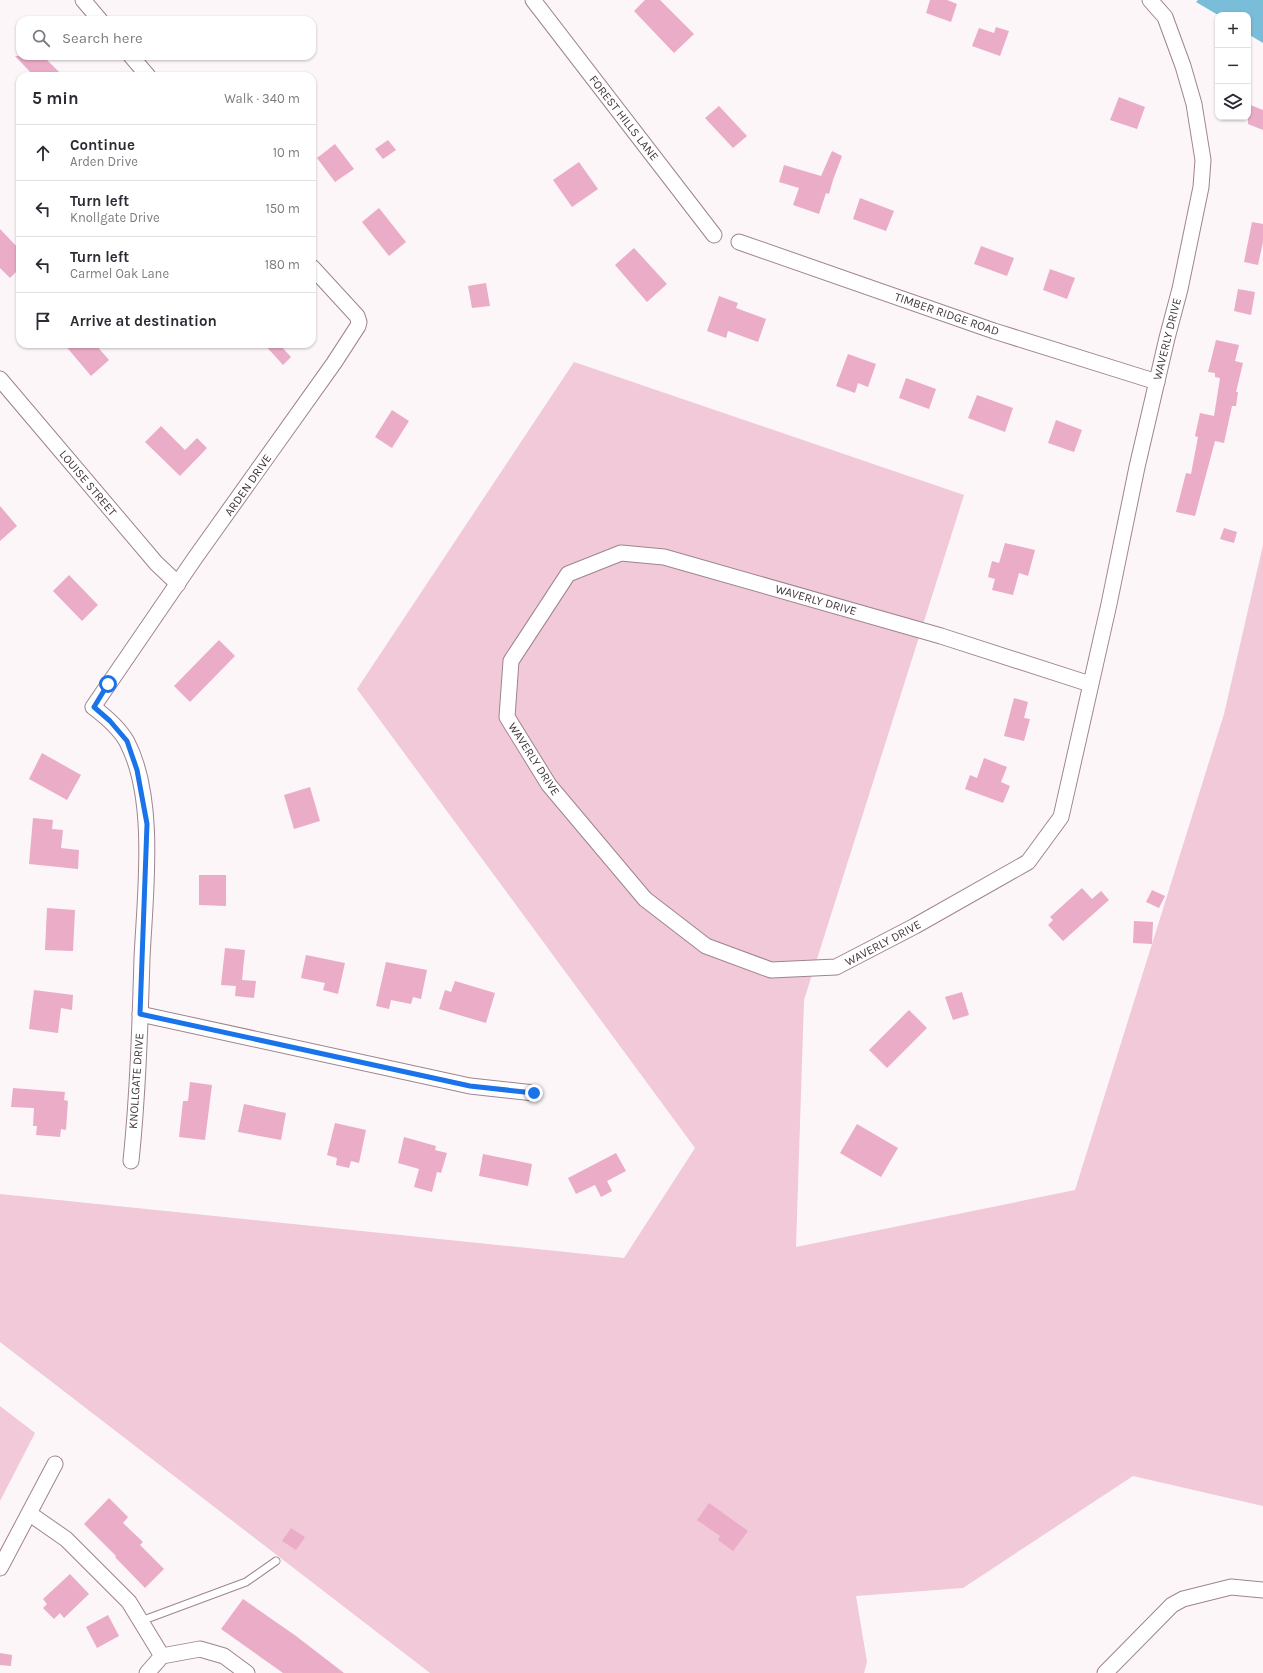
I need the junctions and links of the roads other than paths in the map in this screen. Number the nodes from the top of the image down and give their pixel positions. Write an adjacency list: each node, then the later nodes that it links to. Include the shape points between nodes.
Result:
1 (83, 0): 4 (street)
2 (533, 0): 7 (street, FOREST HILLS LANE)
3 (1150, 0): 11 (street, WAVERLY DRIVE, via 1165,17 1183,66 1194,104 1203,160 1201,187 1180,289)
4 (97, 16)
5 (134, 60): 6 (street)
6 (145, 72)
7 (714, 236)
8 (739, 242): 11 (street, TIMBER RIDGE ROAD, via 994,331)
9 (316, 271): 12 (street, ARDEN DRIVE, via 360,322 334,363)
10 (0, 379): 12 (street, LOUISE STREET, via 156,563)
11 (1156, 382): 13 (street, WAVERLY DRIVE, via 1110,604)
12 (178, 584): 14 (street, ARDEN DRIVE)
13 (1090, 684): 13 (street, WAVERLY DRIVE, via 1061,817 1028,862 836,967 771,970 706,946 645,899 549,785 506,717 511,661 568,574 621,553 664,557 941,636)
14 (94, 707): 15 (street, KNOLLGATE DRIVE, via 127,741 137,770 147,824)
15 (140, 1014): 16 (street, via 470,1086); 17 (street, KNOLLGATE DRIVE)
16 (534, 1093)
17 (131, 1160)
18 (55, 1464): 19 (street)
19 (30, 1514): 21 (street); 23 (street, via 66,1539 129,1602)
20 (276, 1561): 23 (lane, via 246,1582)
21 (0, 1568)
22 (1263, 1590): 27 (street, via 1232,1587 1183,1599 1172,1605)
23 (141, 1621): 24 (street)
24 (162, 1656): 25 (street); 26 (street, via 200,1649 224,1656)
25 (147, 1673)
26 (247, 1673)
27 (1105, 1673)

